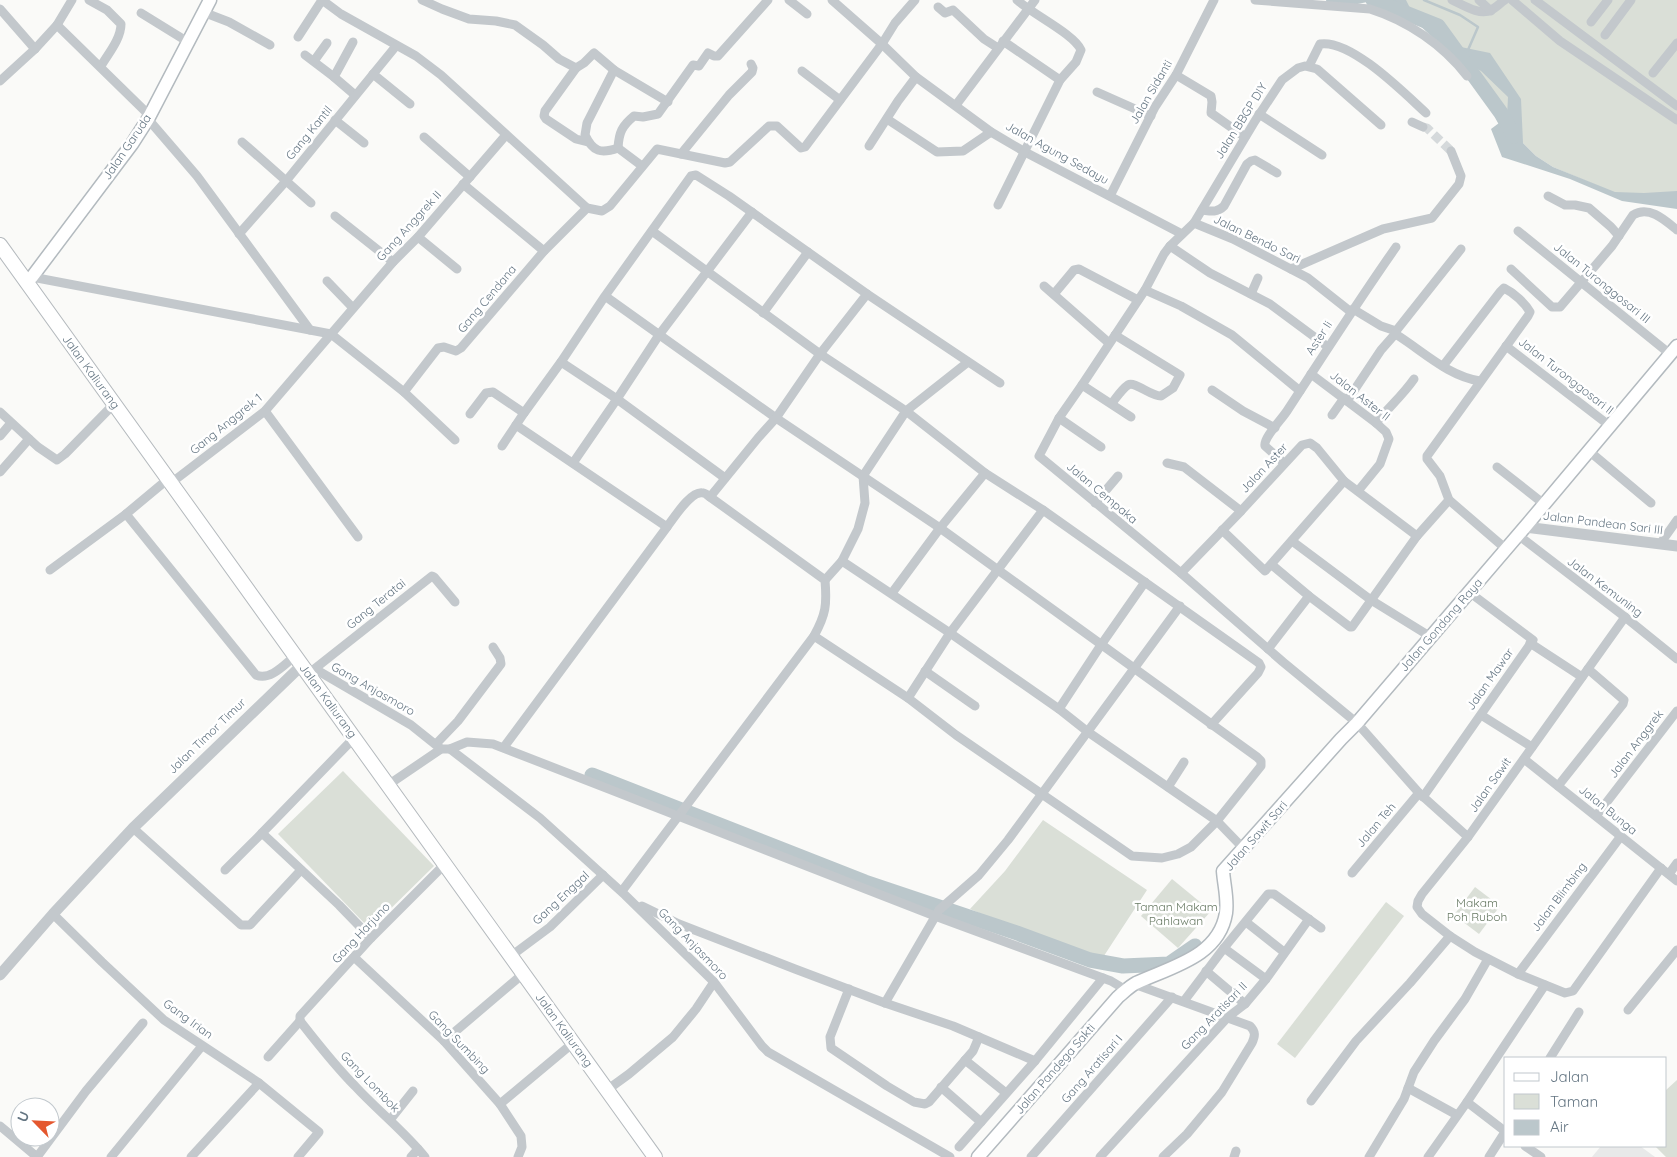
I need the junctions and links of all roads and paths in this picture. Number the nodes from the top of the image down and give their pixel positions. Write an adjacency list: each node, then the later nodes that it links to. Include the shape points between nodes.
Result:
1 (72, 0): 29 (street)
2 (89, 0): 46 (street, via 122,24 118,38)
3 (210, 0): 25 (main road, Jalan Garuda)
4 (322, 0): 31 (street); 40 (street)
5 (422, 0): 48 (street, via 470,20 515,25 543,44 559,60)
6 (768, 0): 64 (street, via 718,56 708,53 699,66 693,65)
7 (789, 0): 27 (street)
8 (832, 0): 37 (street, Jalan Agung Sedayu)
9 (915, 0): 37 (street)
10 (1017, 0): 23 (street)
11 (1035, 0): 23 (street)
12 (1214, 0): 53 (street, Jalan Sidanti)
13 (1255, 0): 54 (street, via 1370,9 1386,14 1430,39)
14 (1452, 0): 24 (street, via 1476,10)
15 (1479, 0): 24 (street)
16 (1505, 0): 24 (street)
17 (1512, 0): 42 (street)
18 (1535, 0): 32 (street)
19 (1608, 0): 28 (street)
20 (1631, 0): 30 (street)
21 (938, 8): 39 (street, via 945,13 953,10 984,39)
22 (0, 9): 41 (street)
23 (1028, 10): 39 (street); 57 (street, via 1080,47 1078,59)
24 (1491, 10)
25 (203, 12): 33 (main road, Jalan Garuda); 38 (street, via 229,22)
26 (140, 13): 33 (street)
27 (807, 14)
28 (1591, 22)
29 (57, 25): 41 (street); 46 (street)
30 (1605, 35)
31 (298, 37)
32 (1586, 39): 42 (street); 59 (street)
33 (188, 42): 72 (main road, Jalan Garuda)
34 (353, 42): 55 (street)
35 (327, 43): 44 (street)
36 (1677, 43): 51 (street)
37 (882, 44): 56 (street, Jalan Agung Sedayu); 63 (street)
38 (270, 45)
39 (1000, 45): 57 (street); 66 (street)
40 (396, 46): 52 (street, Gang Kantil); 79 (street, via 416,56 441,76)
41 (35, 49): 58 (street)
42 (1577, 54): 61 (street)
43 (305, 55): 44 (street)
44 (314, 61): 55 (street)
45 (751, 64): 89 (street, via 752,72)
46 (101, 66): 72 (street)
47 (1309, 66): 68 (street, via 1320,44 1343,48 1362,58); 69 (street, Jalan BBGP DIY, via 1298,68 1282,80); 76 (street, via 1322,73)
48 (576, 68): 49 (street, via 594,53); 83 (street, via 544,116 576,139)
49 (614, 70): 64 (street); 83 (street, via 587,123 585,135)
50 (802, 71): 63 (street)
51 (1654, 73)
52 (373, 74): 62 (street, Gang Kantil); 65 (street)
53 (1176, 75): 70 (street, Jalan Sidanti); 80 (street, via 1211,96 1211,114)
54 (1467, 76)
55 (334, 77): 62 (street)
56 (916, 77): 66 (street, Jalan Agung Sedayu); 73 (street)
57 (1060, 80): 88 (street)
58 (0, 81)
59 (1645, 83): 61 (street); 67 (street)
60 (1097, 92): 70 (street)
61 (1637, 93): 71 (street)
62 (356, 95): 74 (street, Gang Kantil)
63 (840, 100): 89 (street, via 803,148 777,126 769,126 730,162)
64 (668, 102): 86 (street, via 658,114 634,116 629,120 619,135)
65 (410, 104)
66 (956, 105): 78 (street, Jalan Agung Sedayu)
67 (1677, 106)
68 (1426, 113)
69 (1259, 114): 80 (street, Jalan BBGP DIY); 90 (street)
70 (1151, 116): 96 (street, Jalan Sidanti)
71 (1676, 116)
72 (149, 117): 108 (street); 123 (main road, Jalan Garuda)
73 (886, 118): 78 (street, via 937,152 963,151); 85 (street)
74 (335, 120): 84 (street); 94 (street, Gang Kantil)
75 (1412, 122): 77 (street)
76 (1381, 125)
77 (1423, 128)
78 (991, 132): 88 (street, Jalan Agung Sedayu)
79 (506, 135): 93 (street, Gang Anggrek II); 100 (street)
80 (1245, 137): 101 (street, Jalan BBGP DIY)
81 (424, 138): 93 (street)
82 (242, 142): 94 (street)
83 (588, 142): 86 (street, via 600,151)
84 (364, 143)
85 (869, 146)
86 (618, 148): 91 (street)
87 (1451, 151): 118 (street, via 1460,176 1458,188 1432,218 1383,229)
88 (1025, 152): 96 (street, Jalan Agung Sedayu); 99 (street)
89 (680, 154): 91 (street, via 657,150)
90 (1322, 155)
91 (642, 166): 100 (street, via 610,206 602,211)
92 (1277, 173): 101 (street, via 1251,160 1221,210)
93 (470, 177): 95 (street, Gang Anggrek II)
94 (286, 181): 98 (street); 108 (street, Gang Kantil)
95 (463, 184): 110 (street, Gang Anggrek II); 115 (street)
96 (1110, 196): 104 (street, Jalan Agung Sedayu)
97 (1548, 196): 109 (street, via 1565,205 1589,208)
98 (311, 203)
99 (998, 205)
100 (587, 208): 115 (street, Gang Cendana)
101 (1202, 210): 104 (street, Jalan BBGP DIY)
102 (752, 212): 106 (street, via 696,175 687,180); 116 (street); 121 (street)
103 (335, 216): 117 (street)
104 (1188, 229): 112 (street, Jalan Cempaka); 118 (street, Jalan Bendo Sari, via 1233,239)
105 (1677, 230): 109 (street, via 1657,214 1638,212)
106 (652, 231): 121 (street); 131 (street)
107 (1518, 231): 125 (street, Jalan Turonggosari III)
108 (239, 234): 136 (street)
109 (1619, 236): 125 (street)
110 (418, 237): 117 (street, Gang Anggrek II); 120 (street)
111 (0, 245): 123 (main road, Jalan Kaliurang)
112 (1170, 246): 127 (street, Jalan Cempaka); 130 (street, via 1210,273)
113 (1396, 248): 134 (street, Aster Ii)
114 (1462, 249): 137 (street)
115 (544, 251): 156 (street, Gang Cendana, via 461,348 456,351 438,348)
116 (808, 252): 128 (street); 135 (street)
117 (393, 262): 133 (street, Gang Anggrek II)
118 (1291, 269): 134 (street, Jalan Bendo Sari, via 1318,284)
119 (1511, 269): 125 (street, via 1552,307 1564,305)
120 (456, 270)
121 (706, 271): 135 (street); 139 (street)
122 (1258, 278): 130 (street)
123 (29, 279): 136 (street); 160 (main road, Jalan Kaliurang)
124 (326, 281): 133 (street)
125 (1582, 283): 144 (street, Jalan Turonggosari III)
126 (1044, 286): 129 (street)
127 (1145, 290): 132 (street, Jalan Cempaka); 155 (street, via 1232,335)
128 (867, 294): 145 (street); 147 (street)
129 (1054, 294): 132 (street, via 1074,270 1079,269); 141 (street)
130 (1250, 294): 143 (street, via 1270,304)
131 (605, 296): 139 (street); 146 (street)
132 (1138, 300): 140 (street, Jalan Cempaka)
133 (354, 308): 138 (street, Gang Anggrek II)
134 (1352, 310): 137 (street, Jalan Bendo Sari); 143 (street, Aster Ii)
135 (763, 313): 145 (street)
136 (310, 330): 138 (street)
137 (1396, 332): 148 (street, Jalan Bendo Sari, via 1416,350); 158 (street)
138 (332, 334): 156 (street); 161 (street, Gang Anggrek 1)
139 (659, 335): 157 (street); 168 (street)
140 (1115, 335): 141 (street, Jalan Cempaka); 159 (street, via 1180,375 1173,388 1161,396 1131,384)
141 (1109, 343): 153 (street, Jalan Cempaka)
142 (1506, 346): 148 (street, via 1530,312 1504,288); 151 (street); 173 (street, Jalan Turonggosari II)
143 (1328, 347): 149 (street, Aster Ii)
144 (1673, 350): 173 (main road, Jalan Gondang Raya)
145 (820, 354): 162 (street); 168 (street)
146 (562, 362): 157 (street); 164 (street)
147 (968, 362): 152 (street); 162 (street)
148 (1443, 366): 151 (street, Jalan Bendo Sari, via 1466,379)
149 (1311, 374): 155 (street, Aster Ii); 158 (street, Jalan Aster II)
150 (1414, 379): 171 (street)
151 (1480, 381): 194 (street, via 1427,456 1440,476)
152 (1000, 383)
153 (1082, 385): 159 (street); 169 (street, Jalan Cempaka)
154 (1212, 390): 174 (street)
155 (1300, 391): 174 (street, Aster Ii)
156 (404, 392): 177 (street)
157 (617, 400): 181 (street); 189 (street)
158 (1346, 400): 166 (street); 171 (street, Jalan Aster II)
159 (1112, 403): 167 (street)
160 (114, 404): 176 (street, via 59,459 54,459); 190 (main road, Jalan Kaliurang)
161 (265, 411): 190 (street, Gang Anggrek 1); 207 (street)
162 (906, 411): 186 (street); 187 (street)
163 (0, 412): 170 (street)
164 (524, 413): 165 (street, via 490,391); 172 (street)
165 (470, 414)
166 (1332, 415)
167 (1131, 416)
168 (776, 418): 187 (street); 189 (street)
169 (1059, 418): 179 (street); 195 (street, Jalan Cempaka, via 1040,457)
170 (12, 423): 175 (street); 176 (street)
171 (1376, 424): 192 (street, Jalan Aster II, via 1389,439 1380,464)
172 (516, 425): 178 (street); 181 (street)
173 (1610, 426): 180 (main road, Jalan Gondang Raya)
174 (1275, 428): 183 (street, Aster Ii, via 1264,443)
175 (0, 436)
176 (29, 439): 185 (street)
177 (455, 440)
178 (502, 446)
179 (1101, 447)
180 (1589, 451): 196 (street); 197 (main road, Jalan Gondang Raya)
181 (573, 463): 202 (street)
182 (1167, 463): 199 (street, via 1184,468)
183 (1284, 463): 191 (street, Jalan Aster, via 1302,445 1310,443 1318,448); 199 (street, Jalan Aster)
184 (1497, 467): 197 (street)
185 (0, 472)
186 (985, 473): 198 (street); 203 (street)
187 (863, 476): 203 (street); 212 (street, via 865,503 858,529)
188 (1118, 476): 195 (street)
189 (724, 478): 193 (street)
190 (169, 481): 200 (street, Gang Anggrek 1); 234 (main road, Jalan Kaliurang)
191 (1344, 481): 192 (street, Jalan Aster); 208 (street)
192 (1358, 491): 206 (street, Jalan Aster)
193 (710, 497): 202 (street, via 703,493 690,497); 217 (street)
194 (1449, 500): 206 (street); 211 (street)
195 (1095, 503): 216 (street, Jalan Cempaka)
196 (1651, 503)
197 (1544, 504): 205 (main road, Jalan Gondang Raya)
198 (1043, 510): 215 (street); 218 (street)
199 (1241, 511): 204 (street, Jalan Aster)
200 (126, 514): 214 (street, Gang Anggrek 1); 234 (street, via 256,675 270,676)
201 (1677, 520): 209 (street)
202 (667, 527): 248 (street)
203 (940, 528): 215 (street); 220 (street)
204 (1222, 530): 213 (street, via 1265,571); 216 (street, Jalan Aster)
205 (1521, 531): 209 (street, Jalan Pandean Sari III); 211 (main road, Jalan Gondang Raya); 225 (street, Jalan Kemuning)
206 (1417, 536): 222 (street)
207 (358, 537)
208 (1292, 541): 213 (street); 222 (street)
209 (1660, 544): 210 (street, Jalan Pandean Sari III)
210 (1677, 546)
211 (1506, 549): 219 (main road, Jalan Gondang Raya)
212 (842, 561): 217 (street); 220 (street)
213 (1272, 565): 221 (street)
214 (50, 570)
215 (998, 570): 226 (street); 230 (street)
216 (1180, 573): 232 (street, Jalan Cempaka)
217 (825, 580): 227 (street, via 826,606)
218 (1145, 582): 224 (street); 230 (street)
219 (1469, 592): 228 (main road, Jalan Gondang Raya); 229 (street, Jalan Mawar, via 1532,640)
220 (892, 593): 226 (street)
221 (1309, 596): 222 (street, via 1350,627); 232 (street)
222 (1371, 600): 228 (street)
223 (455, 602): 234 (street, Gang Teratai, via 432,576)
224 (1180, 606): 235 (street); 245 (street, via 1261,665 1258,673)
225 (1624, 617): 233 (street, Jalan Kemuning); 236 (street, Jalan Sawit)
226 (950, 633): 237 (street); 241 (street)
227 (814, 636): 239 (street); 258 (street)
228 (1431, 637): 244 (main road, Jalan Gondang Raya)
229 (1530, 643): 238 (street); 243 (street, Jalan Mawar)
230 (1101, 644): 235 (street); 241 (street)
231 (493, 647): 250 (street, via 501,664)
232 (1268, 649): 244 (street, Jalan Cempaka)
233 (1677, 659)
234 (305, 666): 247 (main road, Jalan Kaliurang); 250 (street, Gang Anjasmoro, via 411,725); 261 (street, Jalan Timor Timur)
235 (1134, 669): 245 (street); 246 (street)
236 (1588, 669): 238 (street, Jalan Sawit); 254 (street, via 1624,700)
237 (925, 672): 239 (street); 240 (street)
238 (1582, 677): 249 (street, Jalan Sawit)
239 (908, 698): 256 (street, via 956,735)
240 (975, 706)
241 (1059, 709): 246 (street)
242 (1677, 710): 259 (street, Jalan Anggrek)
243 (1480, 715): 249 (street); 257 (street, Jalan Mawar)
244 (1357, 723): 257 (street); 265 (main road, Jalan Sawit Sari)
245 (1211, 725): 260 (street, via 1257,757 1261,766)
246 (1088, 732): 255 (street); 256 (street)
247 (354, 738): 253 (main road, Jalan Kaliurang); 262 (street)
248 (504, 747): 250 (street, via 467,742); 258 (street)
249 (1532, 747): 251 (street, Jalan Sawit)
250 (442, 748): 253 (street); 272 (street, Gang Anjasmoro, via 540,818)
251 (1524, 758): 254 (street, Jalan Bunga); 264 (street, Jalan Sawit)
252 (1184, 762): 255 (street)
253 (388, 785): 267 (main road, Jalan Kaliurang)
254 (1558, 786): 259 (street, Jalan Bunga)
255 (1168, 788): 260 (street)
256 (1042, 792): 260 (street, via 1132,856 1162,858 1178,854 1191,847); 276 (street, via 984,870)
257 (1421, 795): 264 (street); 271 (street, Jalan Teh)
258 (679, 816): 274 (street); 276 (street)
259 (1596, 816): 263 (street, Jalan Bunga)
260 (1217, 822): 265 (street)
261 (133, 828): 269 (street, via 246,926); 277 (street, Jalan Timor Timur)
262 (262, 833): 268 (street); 269 (street)
263 (1621, 836): 270 (street, Jalan Bunga); 291 (street, Jalan Blimbing)
264 (1468, 837): 281 (street, Jalan Sawit, via 1417,904 1419,911)
265 (1244, 849): 297 (main road, Jalan Sawit Sari, via 1223,871 1226,914 1215,937 1192,958)
266 (1677, 863): 270 (street)
267 (445, 864): 282 (street, Gang Harjuno); 286 (main road, Jalan Kaliurang)
268 (224, 870)
269 (301, 870): 282 (street)
270 (1665, 871): 273 (street, Jalan Bunga); 296 (street, via 1572,991 1566,993)
271 (1352, 872)
272 (603, 875): 274 (street, Gang Anjasmoro); 286 (street, Gang Enggal, via 550,927)
273 (1677, 881)
274 (622, 891): 275 (street, Gang Anjasmoro)
275 (631, 900): 295 (street, Gang Anjasmoro); 298 (street, via 679,924)
276 (937, 913): 293 (street); 301 (street)
277 (54, 914): 292 (street, Jalan Timor Timur); 311 (street, Gang Irian, via 164,1020)
278 (1309, 919): 279 (street, via 1272,894 1263,898); 280 (street); 285 (street, Gang Aratisari II)
279 (1246, 922): 283 (street); 285 (street)
280 (1321, 928)
281 (1450, 936): 288 (street); 322 (street, via 1356,1041)
282 (371, 938): 287 (street, Gang Harjuno)
283 (1224, 948): 289 (street); 294 (street)
284 (1677, 950): 303 (street)
285 (1284, 952): 294 (street, Gang Aratisari II)
286 (511, 956): 290 (main road, Jalan Kaliurang)
287 (355, 958): 306 (street, Gang Harjuno, via 300,1016); 309 (street, Gang Sumbing)
288 (1488, 959): 291 (street); 318 (street, via 1465,999 1414,1072)
289 (1206, 972): 300 (street); 302 (street)
290 (524, 973): 309 (street); 310 (main road, Jalan Kaliurang)
291 (1518, 974): 296 (street)
292 (0, 975)
293 (1104, 978): 297 (street); 315 (street)
294 (1266, 979): 302 (street, Gang Aratisari II)
295 (714, 982): 319 (street, via 673,1037); 341 (street, Gang Anjasmoro, via 768,1052)
296 (1545, 985): 323 (street)
297 (1130, 987): 299 (street); 342 (main road, Jalan Pandega Sakti, via 1111,1003)
298 (849, 989): 301 (street); 317 (street, via 830,1037 831,1048 914,1102 925,1104)
299 (1172, 997): 300 (street); 343 (street, Gang Aratisari I)
300 (1184, 1001): 305 (street)
301 (885, 1003): 308 (street)
302 (1246, 1004): 305 (street, Gang Aratisari II)
303 (1628, 1010)
304 (1579, 1012): 313 (street)
305 (1228, 1017): 344 (street, Gang Aratisari II); 345 (street, via 1254,1030 1252,1043 1222,1092)
306 (300, 1021): 312 (street, Gang Harjuno); 326 (street, Gang Lombok, via 355,1087)
307 (143, 1023): 333 (street, via 86,1091)
308 (979, 1037): 314 (street); 315 (street)
309 (444, 1041): 324 (street, Gang Sumbing)
310 (573, 1043): 319 (main road, Jalan Kaliurang); 324 (street)
311 (202, 1046): 316 (street, Gang Irian); 334 (street)
312 (268, 1057)
313 (1551, 1057)
314 (966, 1060): 317 (street); 321 (street)
315 (1035, 1061): 321 (street)
316 (259, 1083): 335 (street); 336 (street, Gang Irian, via 319,1132)
317 (941, 1087): 327 (street)
318 (1408, 1088): 325 (street); 346 (street, via 1393,1120)
319 (607, 1090): 340 (main road, Jalan Kaliurang)
320 (413, 1091): 326 (street)
321 (1006, 1093): 327 (street)
322 (1311, 1101)
323 (1467, 1102): 325 (street); 329 (street)
324 (500, 1104): 339 (street, Gang Sumbing, via 521,1136 522,1147)
325 (1457, 1115): 347 (street)
326 (390, 1120): 332 (street, Gang Lombok)
327 (980, 1122): 331 (street)
328 (0, 1126): 333 (street)
329 (1504, 1131)
330 (1504, 1134): 348 (street)
331 (959, 1147)
332 (418, 1149): 337 (street); 338 (street, Gang Lombok)
333 (37, 1157)
334 (111, 1157)
335 (191, 1157)
336 (298, 1157)
337 (412, 1157)
338 (425, 1157)
339 (518, 1157)
340 (655, 1157)
341 (950, 1157)
342 (978, 1157)
343 (1032, 1157)
344 (1100, 1157)
345 (1163, 1157)
346 (1369, 1157)
347 (1428, 1157)
348 (1489, 1157)

